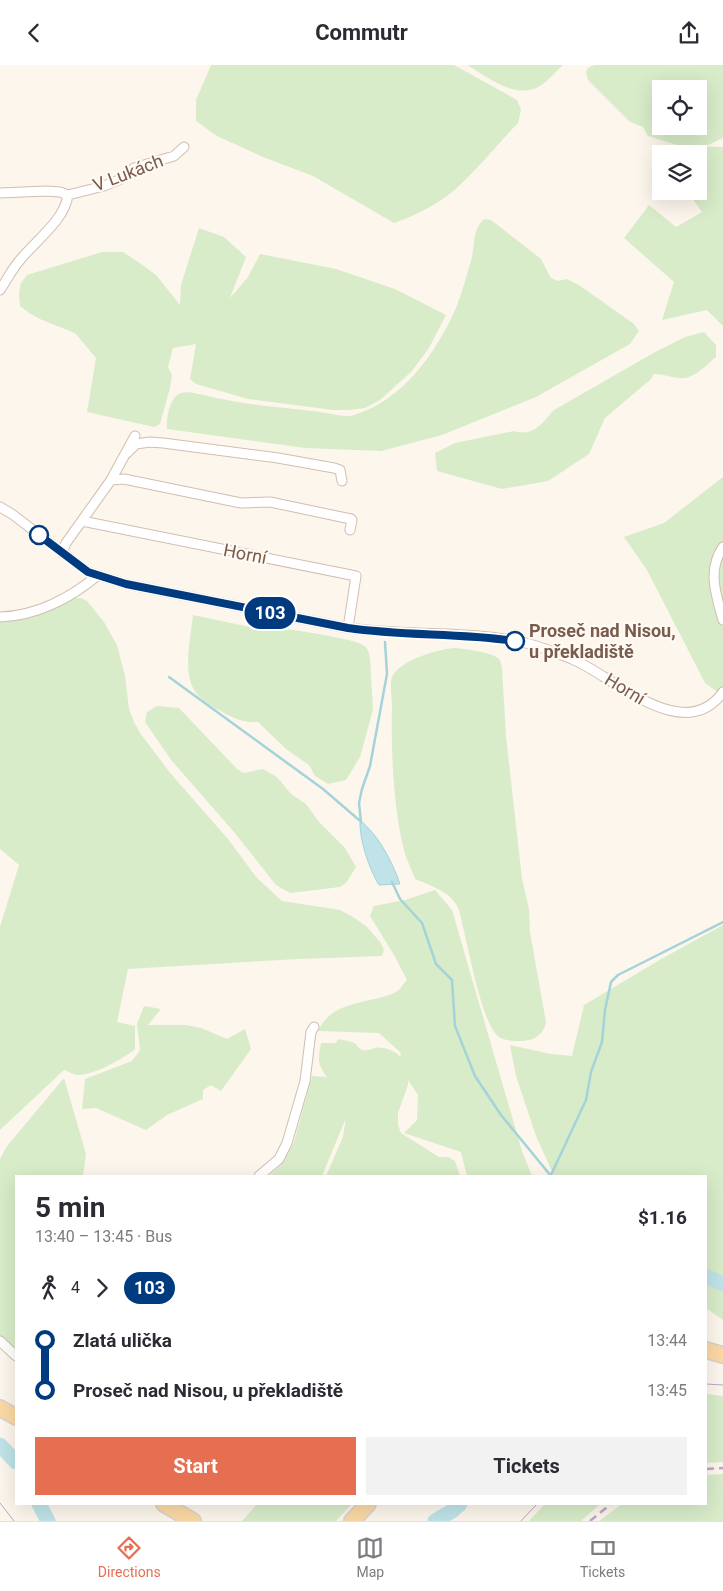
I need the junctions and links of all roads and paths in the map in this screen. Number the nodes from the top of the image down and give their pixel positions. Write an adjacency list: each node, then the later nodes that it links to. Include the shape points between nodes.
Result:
1 (184, 147): 3 (street, V Lukách, via 174,156 134,168 112,183)
2 (0, 193): 3 (street, V Lukách, via 46,191)
3 (68, 195): 4 (street, via 65,208 19,261)
4 (0, 290)
5 (135, 437): 6 (street)
6 (126, 453): 7 (street); 8 (street, via 136,444 163,443 343,469)
7 (111, 480): 10 (street); 11 (street, via 124,479 240,503 279,503 351,519)
8 (342, 481)
9 (0, 507): 13 (street, Horní)
10 (82, 521): 13 (street); 17 (street, Horní, via 356,576)
11 (350, 530)
12 (723, 547): 16 (street, via 717,555 713,577)
13 (62, 553): 14 (street, Horní, via 88,572)
14 (98, 575): 15 (street, via 83,588 32,613); 17 (street, Horní, via 126,584)
15 (0, 617)
16 (723, 620)
17 (348, 628): 18 (street, Horní, via 521,642 575,660 648,703 675,712 697,711)
18 (722, 697)
19 (314, 1027): 20 (street, via 294,1124 279,1159)
20 (260, 1175)
21 (0, 1341): 23 (street)
22 (707, 1350): 24 (main road)
23 (15, 1354)
24 (723, 1355)
25 (0, 1408): 26 (main road)
26 (15, 1416)
27 (166, 1505): 29 (main road)
28 (367, 1505): 30 (main road)
29 (193, 1521)
30 (352, 1521)

